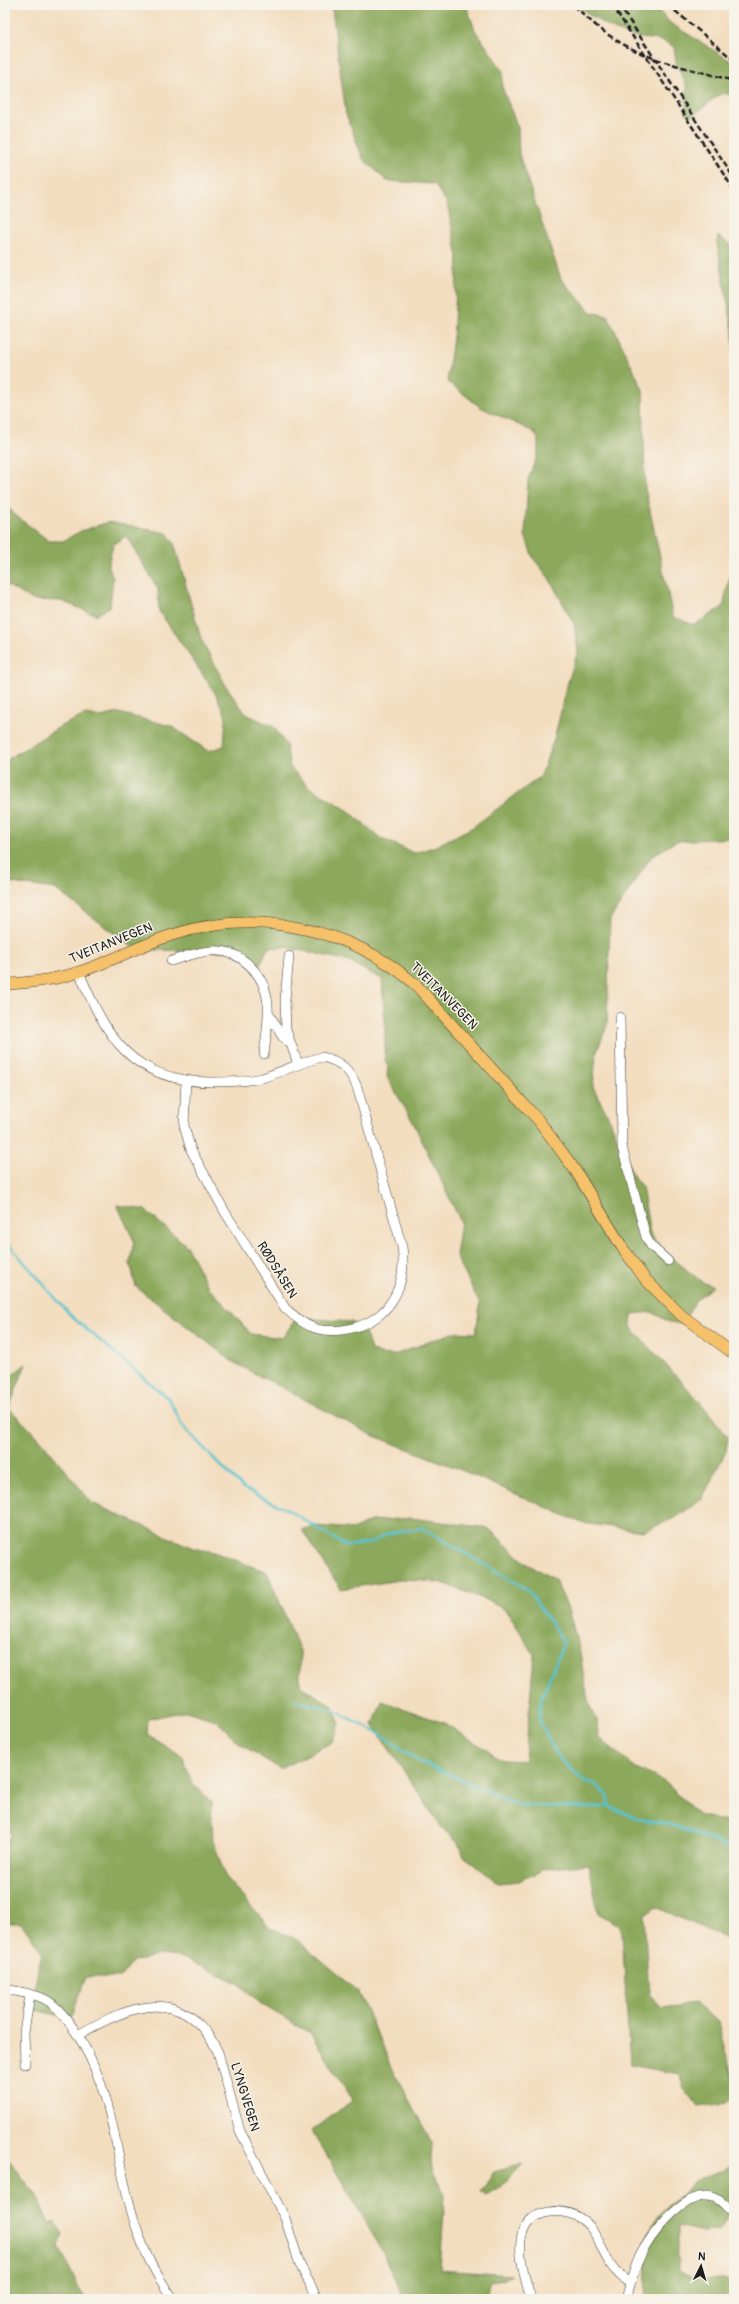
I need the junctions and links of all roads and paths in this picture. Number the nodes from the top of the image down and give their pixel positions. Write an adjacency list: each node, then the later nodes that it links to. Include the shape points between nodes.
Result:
1 (289, 956): 7 (street, via 285,1000 286,1030)
2 (172, 961): 5 (street, via 211,951 237,956 249,963 259,976 265,988)
3 (79, 972): 4 (main road, TVEITANVEGEN, via 46,980); 10 (street, RØDSÅSEN, via 96,1012 113,1039 139,1062 169,1076); 12 (main road, TVEITANVEGEN, via 171,935 212,924 234,922 273,924 318,932 352,944 387,962 426,995 540,1121 575,1170 622,1247 645,1279 681,1315)
4 (5, 984)
5 (269, 1014): 7 (street, via 282,1036); 8 (street)
6 (620, 1017): 11 (street, via 622,1147 646,1237)
7 (291, 1044): 9 (street)
8 (264, 1054)
9 (298, 1064): 10 (street, RØDSÅSEN, via 262,1078 245,1081); 10 (street, RØDSÅSEN, via 327,1058 341,1063 352,1075 402,1246 403,1274 394,1298 386,1310 354,1328 327,1331 313,1328 298,1320 281,1302 191,1150 184,1126)
10 (186, 1080)
11 (668, 1261)
12 (734, 1354)
13 (5, 1988): 14 (street)
14 (30, 1995): 15 (street, via 50,2003); 16 (street, via 24,2032)
15 (78, 2035): 19 (street, via 96,2068 108,2102 137,2231 153,2268); 20 (street, LYNGVEGEN, via 117,2014 152,2005 172,2009 201,2027 218,2052 240,2132 285,2218 300,2265)
16 (25, 2064)
17 (734, 2214): 18 (street, via 713,2197 690,2199 679,2207 644,2247)
18 (630, 2284): 21 (street, via 609,2263 594,2231 584,2221 566,2212 548,2212 533,2219 521,2238 520,2262); 22 (street)
19 (173, 2299)
20 (318, 2299)
21 (532, 2299)
22 (626, 2299)

